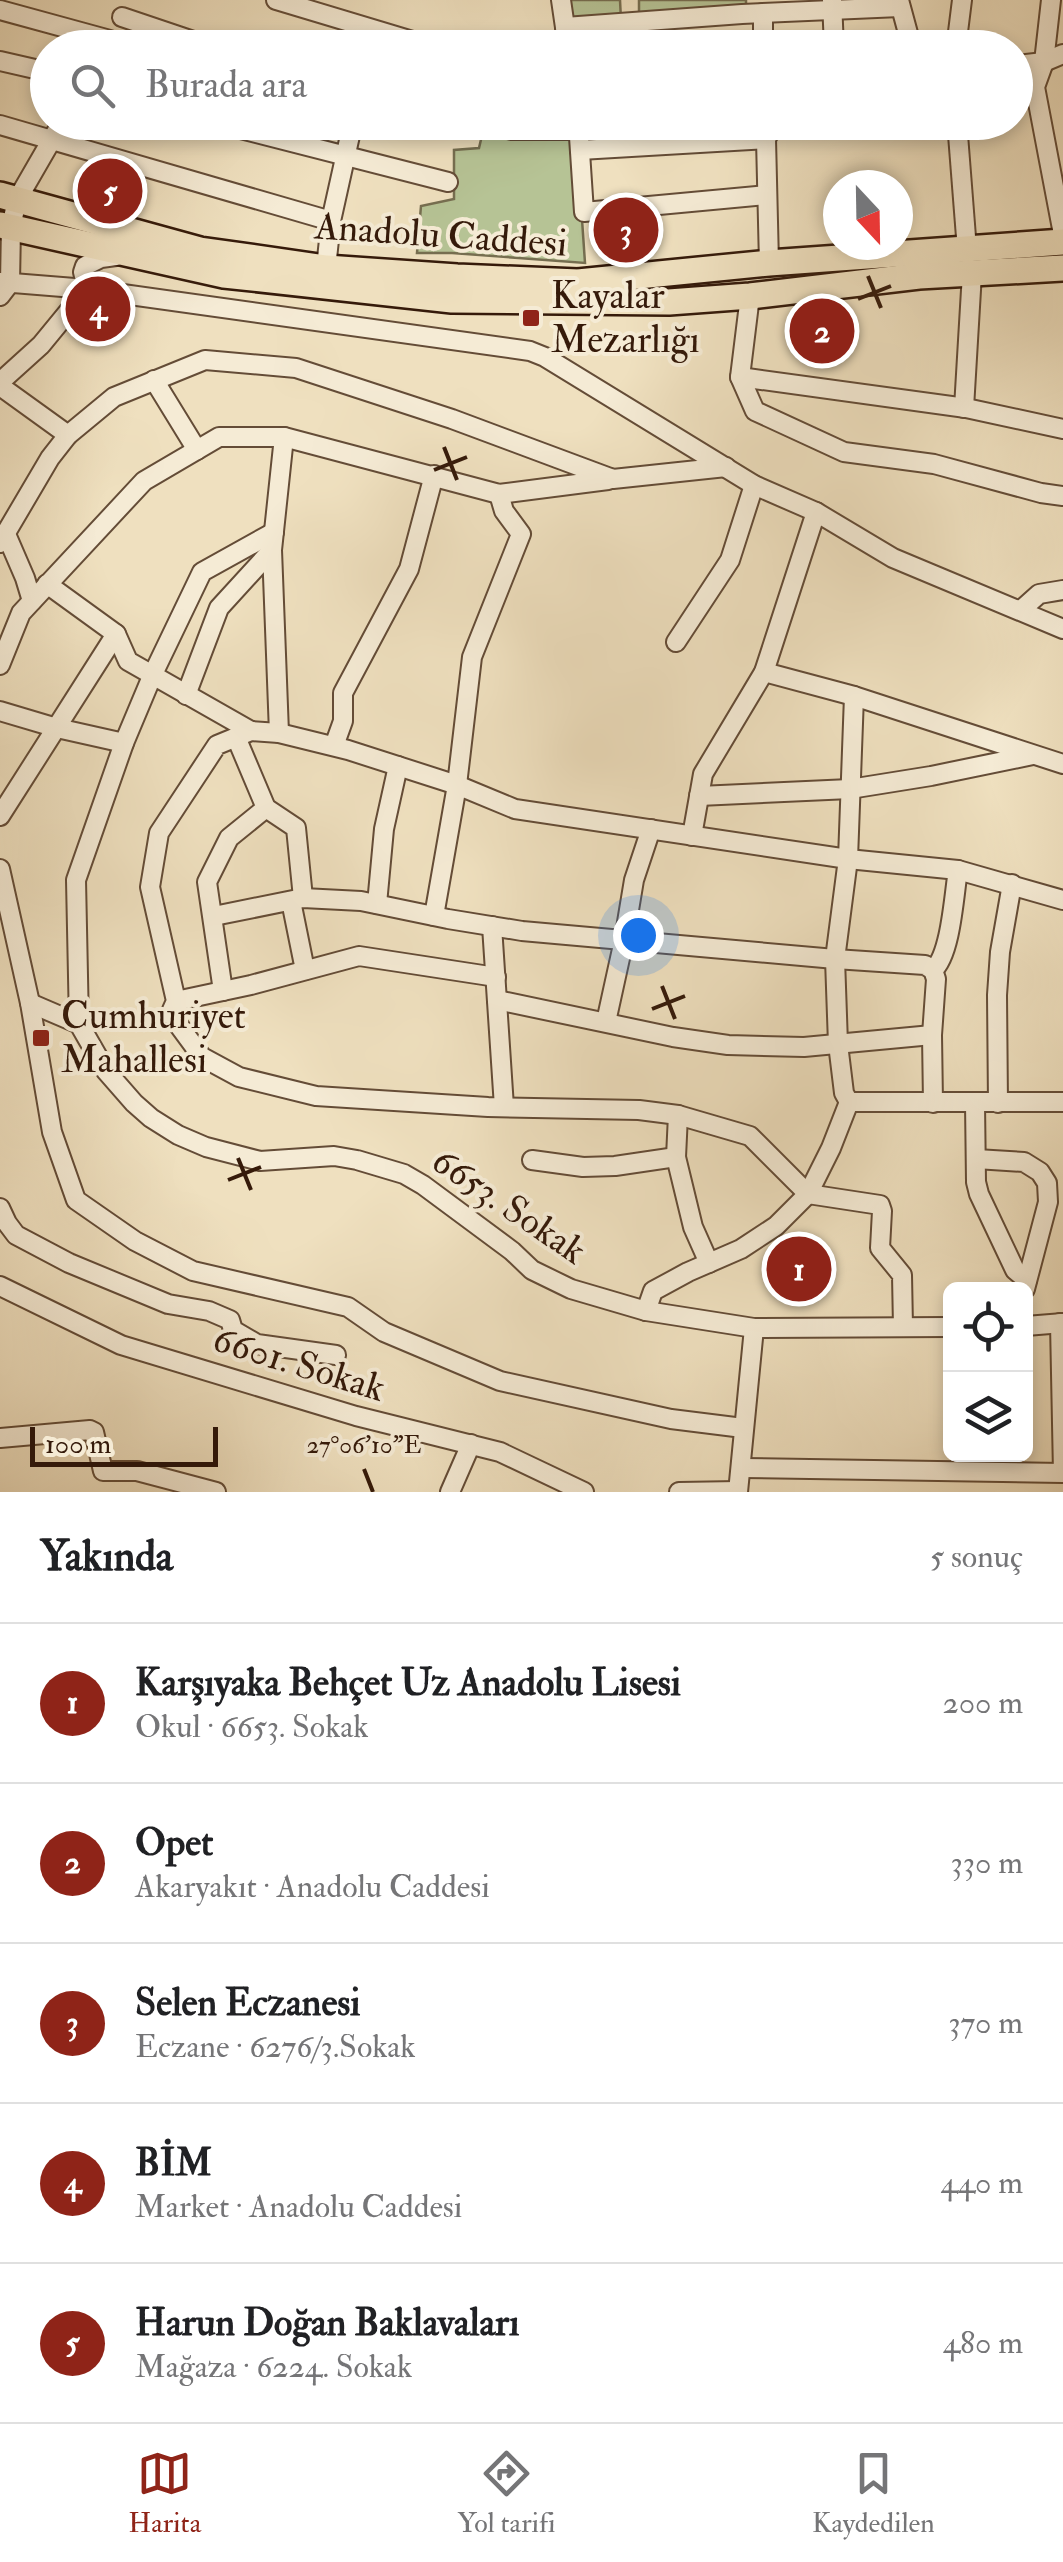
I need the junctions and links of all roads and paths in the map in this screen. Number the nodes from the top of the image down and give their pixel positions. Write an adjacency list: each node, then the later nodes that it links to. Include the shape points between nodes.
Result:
1 (276, 0): 13 (street)
2 (562, 0): 10 (street)
3 (962, 0): 17 (street)
4 (1050, 0): 20 (street)
5 (900, 3): 6 (street); 16 (street)
6 (831, 5): 9 (street); 15 (street)
7 (126, 9): 12 (street)
8 (0, 10): 11 (street)
9 (762, 13): 10 (street); 14 (street)
10 (565, 28)
11 (63, 30)
12 (173, 30)
13 (354, 30)
14 (763, 30)
15 (833, 30)
16 (907, 30)
17 (958, 30)
18 (1063, 54): 20 (street)
19 (0, 60): 22 (street)
20 (1044, 62): 21 (street); 39 (street, via 1035,87)
21 (1033, 63)
22 (30, 68)
23 (0, 126): 24 (street)
24 (30, 134)
25 (52, 140): 36 (street); 37 (street)
26 (280, 140): 33 (street)
27 (349, 140): 33 (street)
28 (580, 140): 32 (street)
29 (678, 140): 32 (street)
30 (766, 140): 35 (street)
31 (959, 140): 42 (street)
32 (580, 150): 35 (street, via 584,212)
33 (344, 157): 34 (street); 37 (street)
34 (448, 182)
35 (767, 195): 43 (street)
36 (8, 197): 38 (street); 45 (highway, Anadolu Caddesi, via 200,250)
37 (332, 221): 45 (street)
38 (5, 226): 41 (highway, Anadolu Caddesi); 47 (street)
39 (1063, 234)
40 (1063, 242): 42 (highway, Anadolu Caddesi)
41 (131, 254): 48 (street, via 89,262 83,272); 50 (highway, Anadolu Caddesi, via 224,275 452,300)
42 (969, 262): 43 (highway, Anadolu Caddesi); 46 (highway, Anadolu Caddesi); 49 (highway, Anadolu Caddesi, via 919,276); 54 (street)
43 (769, 263): 50 (highway, Anadolu Caddesi)
44 (582, 265): 50 (street)
45 (326, 268): 50 (highway, Anadolu Caddesi, via 578,282)
46 (1063, 268)
47 (3, 287): 48 (street)
48 (87, 289): 53 (street); 59 (street, via 530,351)
49 (750, 296): 50 (highway, Anadolu Caddesi); 51 (street)
50 (598, 299)
51 (740, 377): 54 (street); 64 (street, via 755,411 844,452 934,464)
52 (154, 380): 56 (street, via 114,397); 58 (street); 61 (street, via 205,360 296,368)
53 (0, 384): 56 (street)
54 (964, 408): 55 (street)
55 (1063, 429)
56 (68, 435): 66 (street)
57 (284, 437): 58 (street, via 219,437); 60 (street); 67 (street)
58 (197, 450): 68 (street, via 144,481)
59 (726, 467): 61 (street); 62 (street)
60 (434, 476): 63 (street); 85 (street, via 410,569 343,693)
61 (613, 480): 63 (street)
62 (754, 485): 65 (street); 74 (street, via 730,560)
63 (499, 494): 89 (street, via 521,534 472,657)
64 (1063, 496)
65 (816, 512): 71 (street, via 893,558); 76 (street)
66 (3, 539): 70 (street)
67 (273, 541): 77 (street, via 202,572); 78 (street, via 219,608); 83 (street)
68 (47, 584): 70 (street); 73 (street)
69 (1063, 590): 71 (street, via 1040,594)
70 (32, 601): 75 (street)
71 (1020, 610): 72 (street)
72 (1063, 629)
73 (116, 634): 77 (street, via 128,661); 81 (street)
74 (676, 642)
75 (0, 666)
76 (764, 672): 79 (street); 91 (street, via 703,774)
77 (153, 674): 78 (street); 84 (street)
78 (186, 694): 82 (street)
79 (854, 696): 86 (street); 90 (street)
80 (0, 711): 81 (street)
81 (56, 728): 84 (street); 93 (street)
82 (244, 734): 83 (street); 92 (street); 113 (street, via 218,744 158,833 150,887)
83 (279, 734): 85 (street)
84 (124, 744): 116 (street, via 76,880)
85 (334, 746): 88 (street)
86 (1033, 754): 87 (street); 90 (street)
87 (1063, 764)
88 (398, 766): 89 (street); 102 (street)
89 (456, 784): 94 (street, via 516,809); 104 (street)
90 (850, 789): 91 (street); 96 (street)
91 (699, 796): 95 (street)
92 (266, 808): 100 (street, via 296,828); 103 (street, via 229,838 207,882)
93 (0, 816)
94 (651, 829): 95 (street); 106 (street)
95 (692, 836): 96 (street)
96 (848, 859): 98 (street); 107 (street)
97 (0, 869): 114 (street)
98 (958, 870): 99 (street); 109 (street, via 945,947)
99 (1012, 884): 101 (street); 123 (street, via 997,995)
100 (297, 899): 102 (street); 103 (street); 108 (street)
101 (1063, 900)
102 (376, 904): 104 (street)
103 (214, 916): 111 (street)
104 (434, 916): 105 (street)
105 (492, 926): 106 (street); 110 (street)
106 (624, 940): 107 (street); 115 (street)
107 (834, 959): 109 (street, via 925,964); 118 (street)
108 (306, 970): 110 (street, via 358,956); 111 (street)
109 (933, 970): 117 (street)
110 (496, 976): 112 (street)
111 (223, 991): 113 (street)
112 (497, 1000): 115 (street); 124 (street)
113 (176, 1001): 124 (street, via 178,1023 202,1057 239,1077 316,1096)
114 (30, 1002): 116 (street); 142 (street, via 52,1132 76,1200 134,1241 193,1272 348,1307 384,1332 500,1381)
115 (606, 1022): 118 (street, via 728,1045)
116 (79, 1024): 135 (street, 6653. Sokak, via 134,1103 178,1135 260,1161 334,1156 404,1174 532,1270)
117 (932, 1036): 118 (street); 121 (street)
118 (838, 1044): 119 (street)
119 (848, 1102): 121 (street); 129 (street)
120 (1063, 1102): 123 (street)
121 (933, 1103): 122 (street)
122 (975, 1103): 123 (street); 127 (street)
123 (998, 1103)
124 (504, 1107): 125 (street)
125 (678, 1115): 126 (street); 129 (street, via 750,1136)
126 (676, 1158): 128 (street, via 583,1167); 131 (street)
127 (976, 1159): 132 (street, via 979,1194); 133 (street, via 1024,1162 1047,1183)
128 (532, 1160)
129 (808, 1194): 131 (street, via 776,1226); 138 (street, via 880,1205 880,1248 902,1275)
130 (0, 1208): 141 (street, via 16,1235 94,1275 230,1320 258,1344)
131 (708, 1263): 135 (street, via 654,1291)
132 (1024, 1282)
133 (1027, 1282)
134 (0, 1286): 144 (street, 6601. Sokak, via 121,1345)
135 (646, 1311): 140 (street, 6653. Sokak)
136 (1062, 1324): 137 (street); 148 (street)
137 (1033, 1326)
138 (903, 1327): 139 (street, 6653. Sokak); 140 (street, 6653. Sokak)
139 (943, 1327)
140 (754, 1328): 142 (street)
141 (336, 1355)
142 (743, 1428): 145 (street)
143 (0, 1438): 149 (street, via 90,1430 103,1471 137,1471)
144 (471, 1444): 150 (street); 151 (street, 6601. Sokak)
145 (742, 1468): 146 (street); 153 (street)
146 (895, 1471): 147 (street); 154 (street)
147 (966, 1472): 148 (street); 155 (street)
148 (1063, 1473)
149 (216, 1492)
150 (450, 1492)
151 (584, 1492)
152 (678, 1492): 153 (street)
153 (738, 1492)
154 (894, 1492)
155 (964, 1492)

